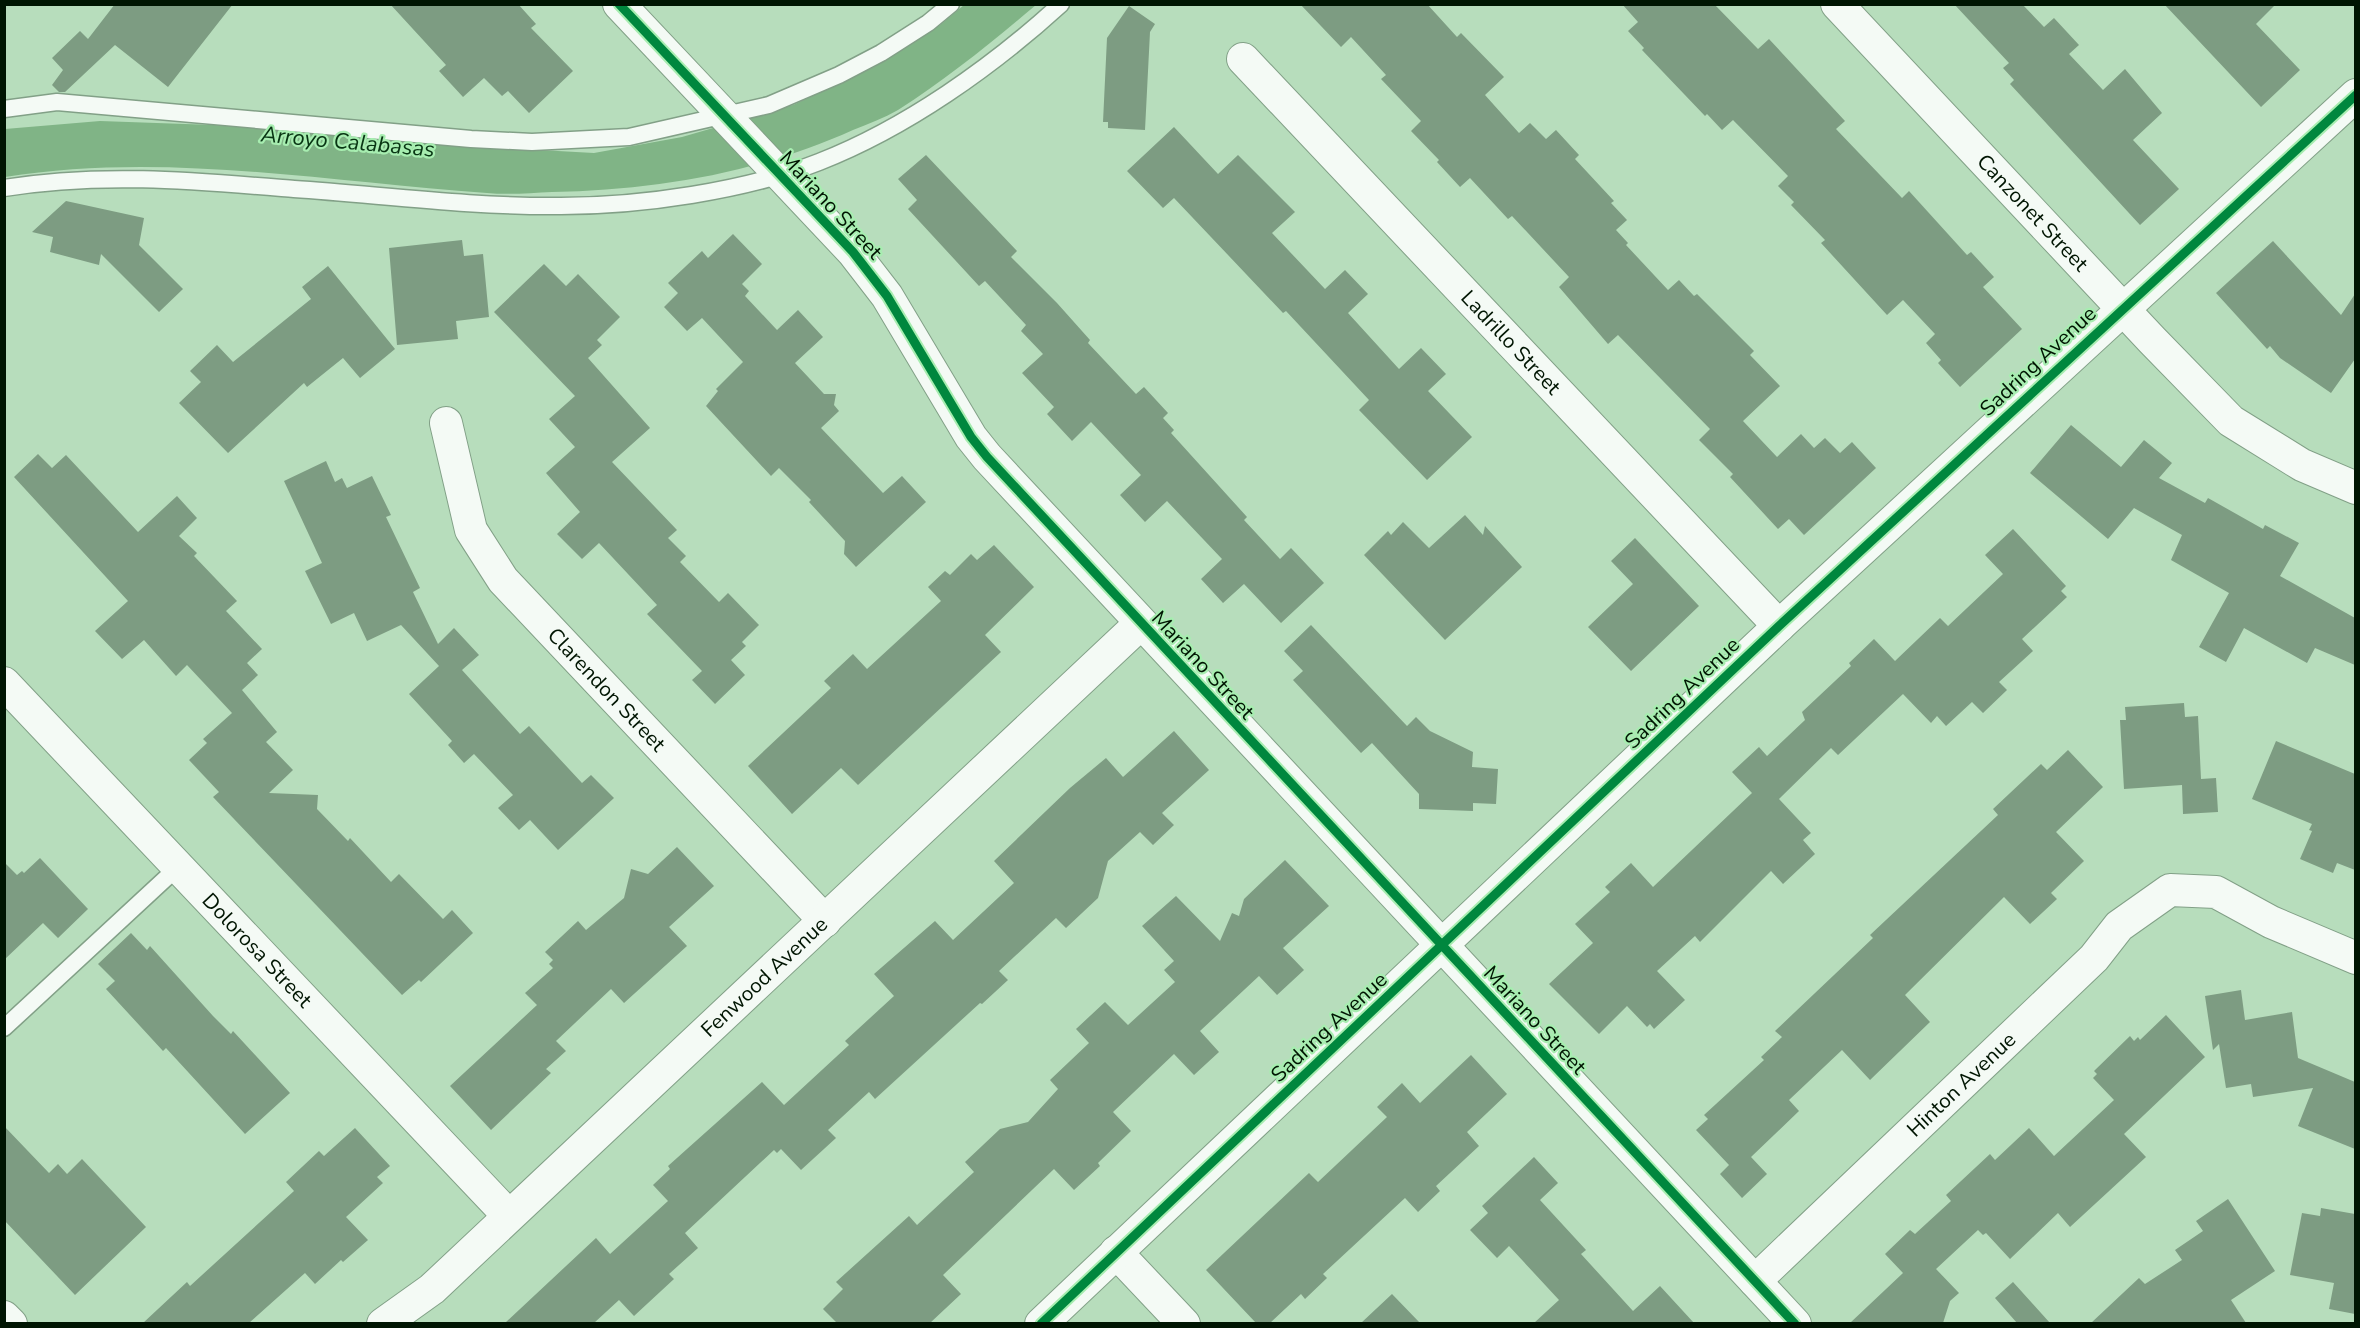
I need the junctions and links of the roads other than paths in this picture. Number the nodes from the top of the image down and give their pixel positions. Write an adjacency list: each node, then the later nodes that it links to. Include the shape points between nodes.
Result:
1 (619, 4): 8 (street, Mariano Street)
2 (951, 4): 8 (lane, via 900,41 839,75 769,105)
3 (1061, 4): 9 (lane, via 977,72 911,116 817,163)
4 (1837, 4): 11 (street, Canzonet Street)
5 (1243, 58): 15 (street, Ladrillo Street)
6 (2355, 95): 11 (street, Sadring Avenue)
7 (4, 109): 8 (lane, via 57,102 532,142 629,137)
8 (722, 114): 9 (street, Mariano Street)
9 (779, 174): 10 (lane, via 712,192 563,206 117,178); 14 (street, Mariano Street, via 853,252 880,287 987,457)
10 (4, 188)
11 (2122, 308): 13 (street, Canzonet Street, via 2231,421 2302,465); 15 (street, Sadring Avenue)
12 (446, 423): 18 (street, Clarendon Street, via 471,530 503,580)
13 (2355, 488)
14 (1140, 624): 18 (street, Fenwood Avenue); 19 (street, Mariano Street)
15 (1779, 626): 19 (street, Sadring Avenue)
16 (4, 683): 17 (street, Dolorosa Street)
17 (178, 867): 21 (lane); 22 (street, Dolorosa Street)
18 (825, 921): 22 (street, Fenwood Avenue)
19 (1441, 947): 23 (street, Sadring Avenue); 24 (street, Mariano Street)
20 (2355, 958): 24 (street, Hinton Avenue, via 2271,922 2216,892 2170,890 2119,926 2094,958)
21 (4, 1028)
22 (508, 1215): 27 (street, Fenwood Avenue, via 432,1289)
23 (1116, 1252): 28 (street, Sadring Avenue); 29 (street)
24 (1755, 1281): 30 (street, Mariano Street)
25 (4, 1317): 26 (street)
26 (11, 1323)
27 (383, 1323)
28 (1041, 1323)
29 (1184, 1323)
30 (1795, 1323)

